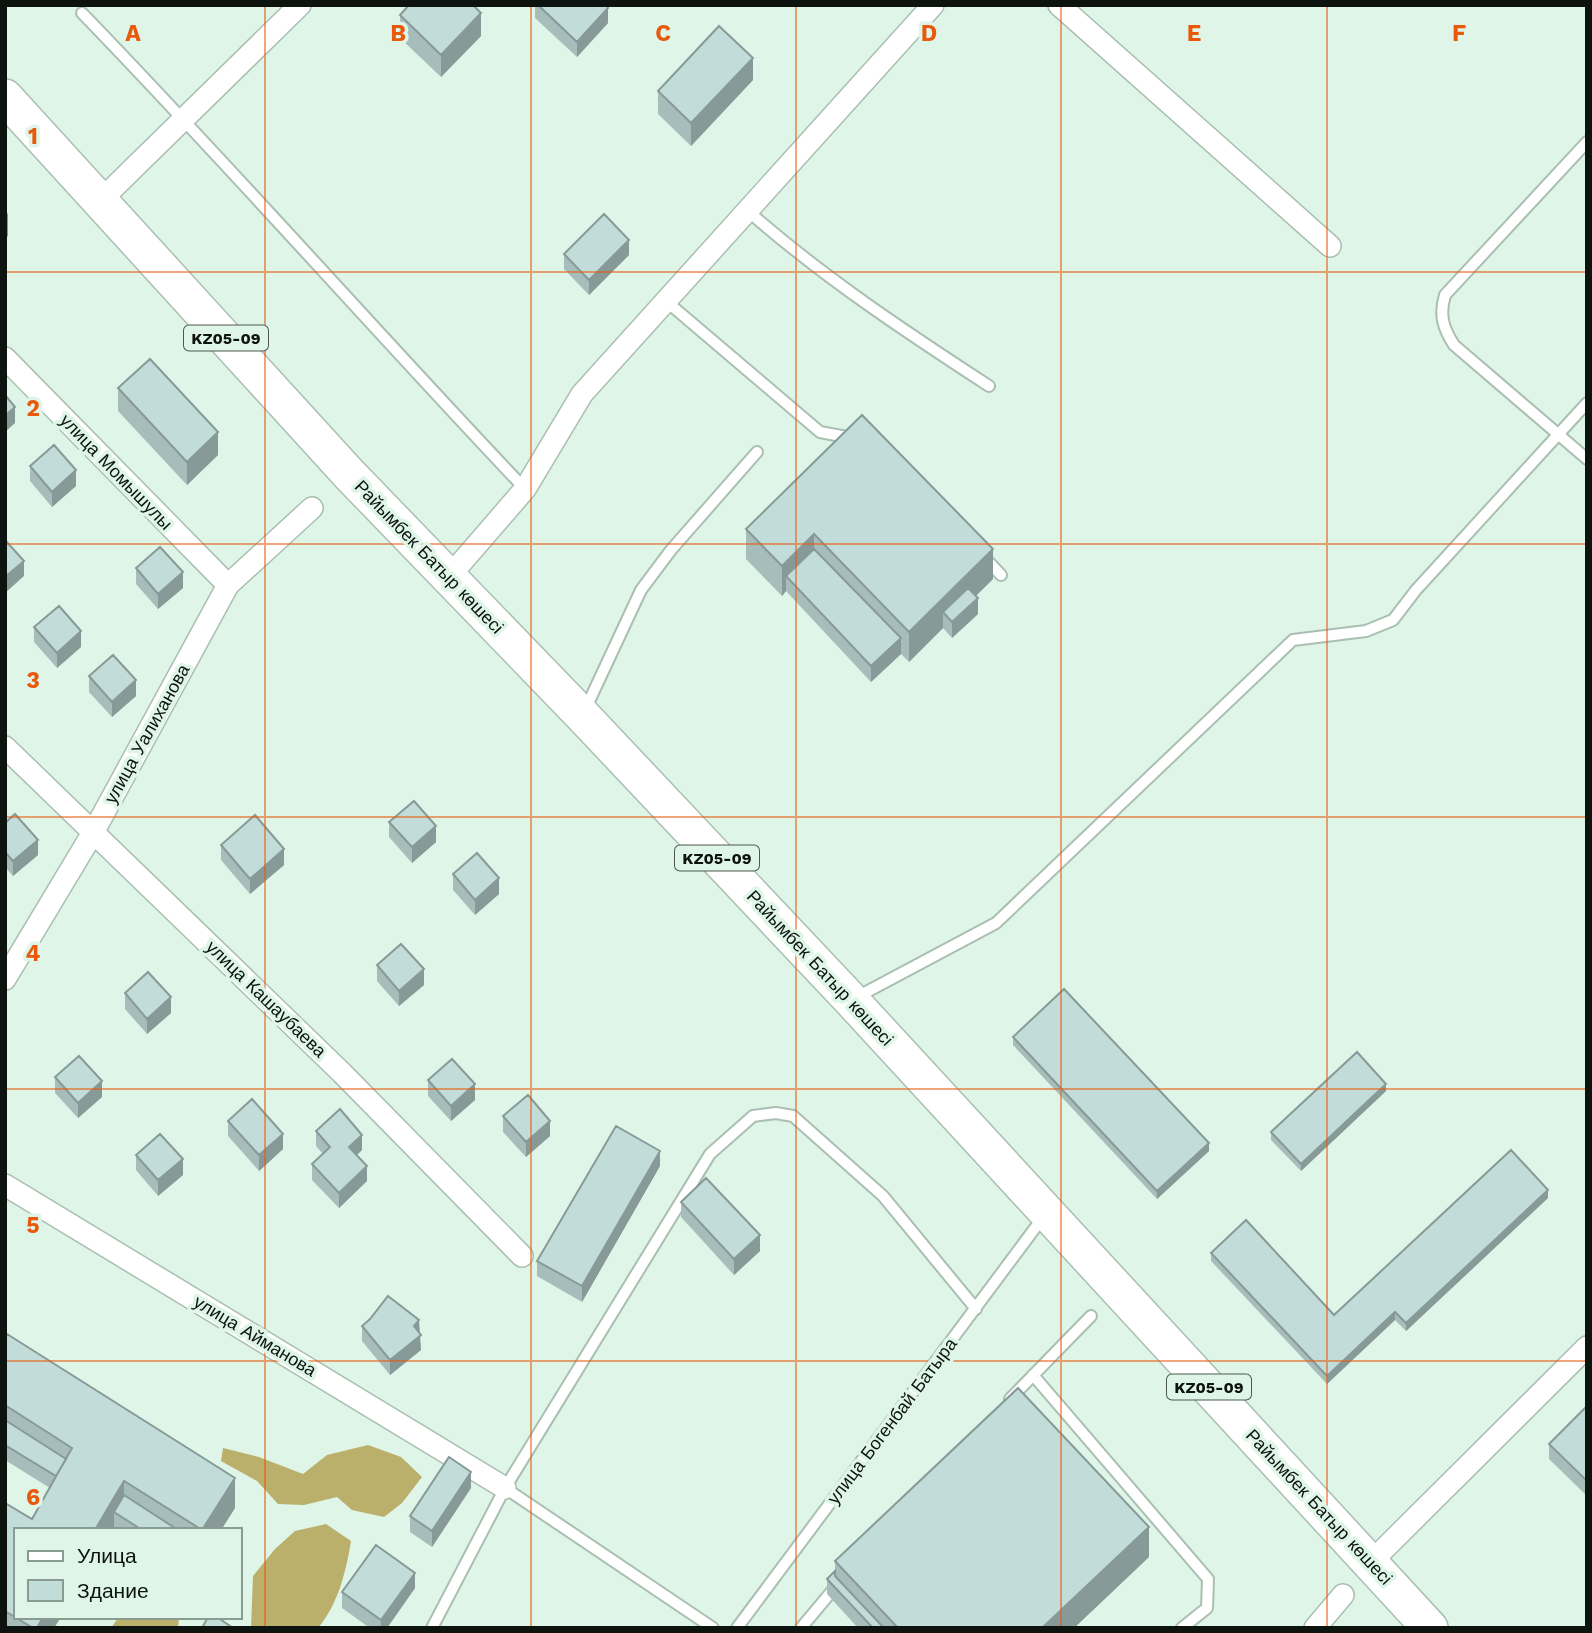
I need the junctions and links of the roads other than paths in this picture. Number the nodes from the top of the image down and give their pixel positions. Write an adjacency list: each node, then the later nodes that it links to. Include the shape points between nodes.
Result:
1 (300, 5): 6 (street)
2 (933, 5): 9 (street)
3 (1059, 5): 10 (street)
4 (82, 13): 6 (lane)
5 (5, 97): 8 (main road, Райымбек Батыр көшесі / KZ05-09)
6 (184, 119): 8 (street); 19 (lane)
7 (1587, 142): 15 (lane, via 1445,295 1441,311 1444,330 1454,345)
8 (101, 200): 23 (main road, Райымбек Батыр көшесі / KZ05-09)
9 (748, 211): 11 (street); 13 (lane, via 886,318)
10 (1330, 246)
11 (666, 301): 16 (lane, via 820,432); 19 (street, via 582,394)
12 (5, 358): 24 (street, улица Момышулы)
13 (989, 386)
14 (1587, 403): 15 (lane)
15 (1558, 434): 18 (lane); 29 (lane, via 1393,620 1366,631 1293,640 996,923)
16 (860, 439)
17 (757, 452): 25 (lane, via 641,590)
18 (1587, 459)
19 (525, 489): 23 (street)
20 (312, 508): 24 (street, улица Уалиханова)
21 (974, 547): 22 (lane)
22 (1001, 575)
23 (448, 578): 25 (main road, Райымбек Батыр көшесі / KZ05-09)
24 (228, 586): 27 (street, улица Уалиханова)
25 (582, 715): 29 (main road, Райымбек Батыр көшесі / KZ05-09)
26 (5, 747): 27 (street, улица Кашаубаева)
27 (94, 831): 28 (street, улица Уалиханова); 32 (street, улица Кашаубаева)
28 (5, 979)
29 (851, 1000): 31 (main road, Райымбек Батыр көшесі / KZ05-09)
30 (5, 1185): 38 (street, улица Айманова)
31 (1046, 1214): 33 (lane, улица Богенбай Батыра); 39 (main road, Райымбек Батыр көшесі / KZ05-09)
32 (522, 1256)
33 (976, 1310): 38 (lane, via 883,1196 793,1116 753,1116 710,1154); 44 (lane, улица Богенбай Батыра)
34 (1091, 1316): 36 (lane)
35 (1587, 1347): 39 (street)
36 (1033, 1375): 37 (lane); 46 (lane, via 1208,1579 1207,1608)
37 (1004, 1405)
38 (505, 1488): 42 (lane); 43 (lane)
39 (1370, 1563): 48 (main road, Райымбек Батыр көшесі / KZ05-09)
40 (845, 1576): 45 (lane)
41 (1343, 1595): 47 (street)
42 (432, 1628)
43 (713, 1628)
44 (737, 1628)
45 (801, 1628)
46 (1182, 1628)
47 (1315, 1628)
48 (1430, 1628)

